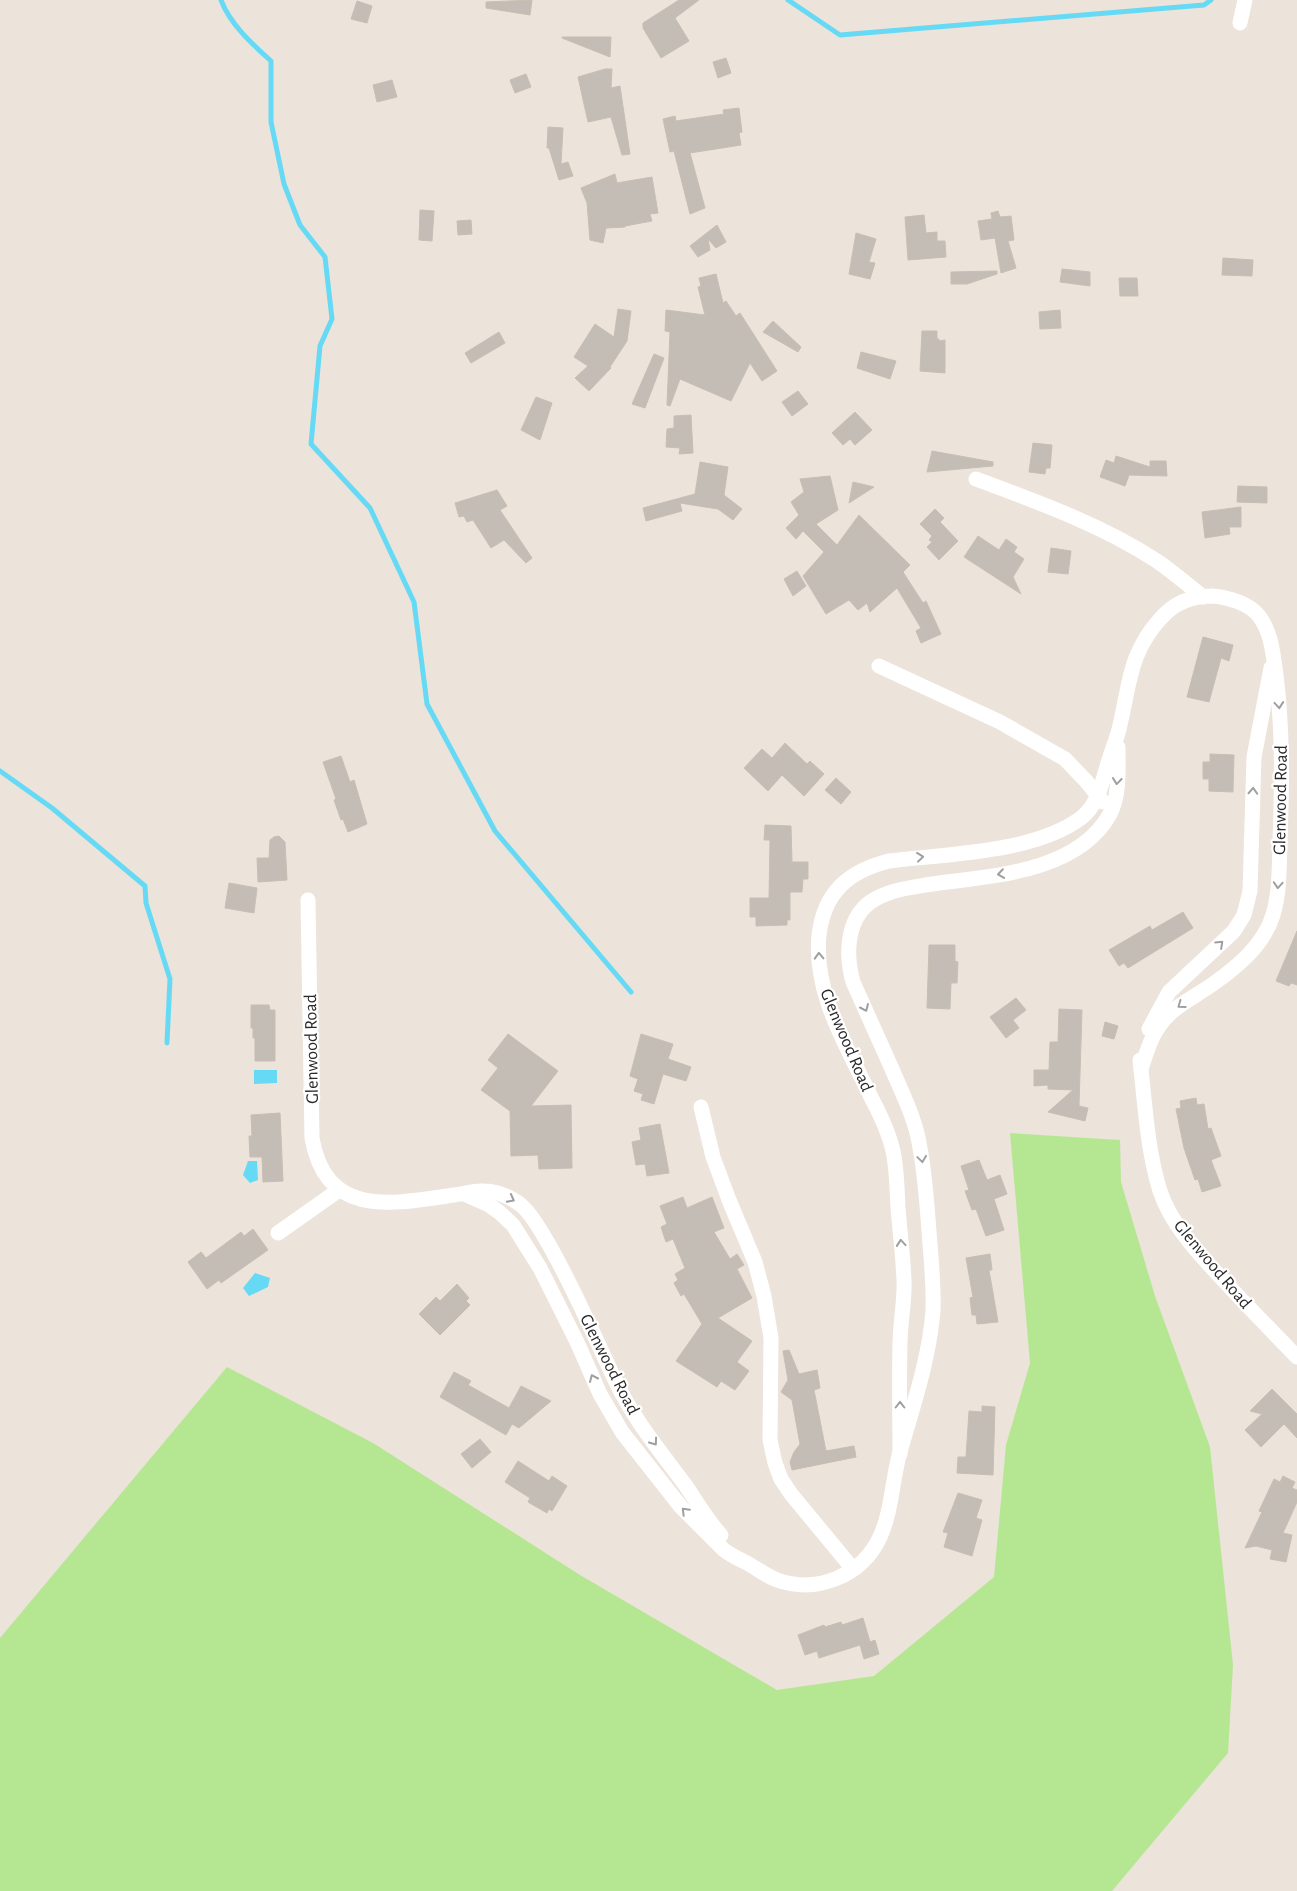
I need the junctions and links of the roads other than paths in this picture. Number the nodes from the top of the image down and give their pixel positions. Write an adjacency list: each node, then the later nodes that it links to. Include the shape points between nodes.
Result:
1 (1245, 0): 2 (street)
2 (1240, 23)
3 (976, 479): 4 (street, via 1035,500 1120,540 1158,562)
4 (1203, 596): 5 (street, Glenwood Road, via 1226,598 1253,610 1266,629); 7 (street, Glenwood Road, via 1170,608 1146,635 1132,671)
5 (1273, 656): 11 (street, Glenwood Road, one-way to 5, via 1143,1041 1166,997 1234,931 1247,908 1254,756); 11 (street, Glenwood Road, one-way to 11, via 1283,758 1279,864 1273,916 1262,938 1242,962 1178,1006 1162,1022)
6 (879, 666): 8 (street, via 1000,722 1065,759)
7 (1118, 733): 8 (street, Glenwood Road); 9 (street, Glenwood Road, one-way to 9, via 1117,782)
8 (1098, 796): 9 (street); 16 (street, Glenwood Road, one-way to 8, via 900,1342 904,1280 894,1152 825,993 818,949 822,922 835,891 872,866 1008,846 1037,838 1058,831 1082,817)
9 (1110, 813): 16 (street, Glenwood Road, one-way to 16, via 1089,839 1049,862 1018,872 898,890 868,903 852,928 848,950 853,982 911,1114 920,1146 924,1179 933,1280 932,1318 916,1402)
10 (308, 900): 13 (street, Glenwood Road, via 312,1138 319,1163)
11 (1141, 1068): 15 (street, Glenwood Road, via 1146,1126 1160,1191 1171,1215 1202,1257)
12 (701, 1107): 17 (street, via 713,1157 755,1262 764,1296 771,1338 770,1440 775,1463 791,1494)
13 (338, 1190): 14 (street); 17 (street, Glenwood Road, via 358,1199 383,1202 484,1191 502,1195 523,1206 556,1257 637,1419 715,1528 748,1564 766,1576 799,1585 828,1582)
14 (278, 1233)
15 (1297, 1357)
16 (900, 1454): 17 (street, Glenwood Road, via 885,1527 873,1550)
17 (853, 1570)

